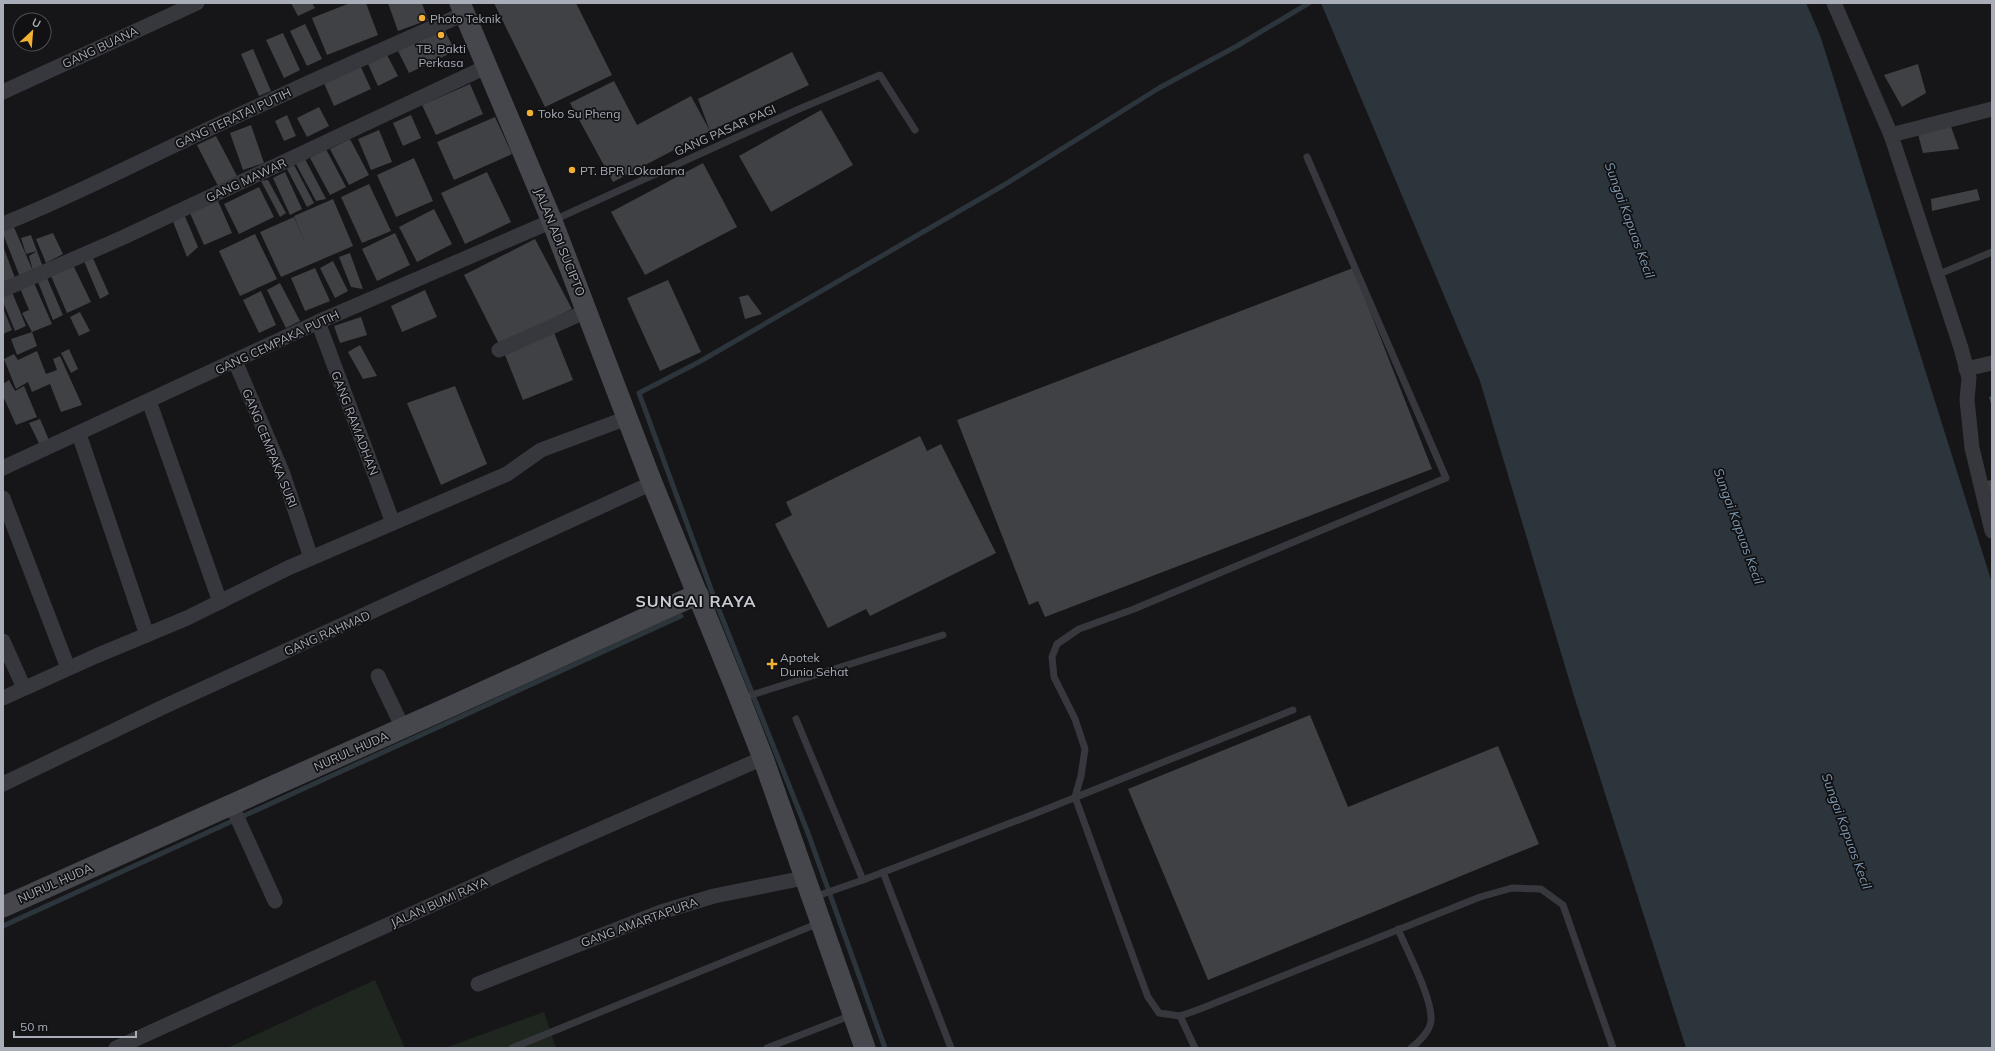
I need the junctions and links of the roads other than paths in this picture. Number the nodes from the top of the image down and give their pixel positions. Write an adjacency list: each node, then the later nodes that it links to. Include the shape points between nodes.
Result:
1 (196, 3): 5 (street, GANG BUANA)
2 (1834, 3): 8 (street)
3 (462, 8): 4 (main road, JALAN ADI SUCIPTO); 11 (street, GANG TERATAI PUTIH, via 92,186)
4 (488, 66): 10 (main road, JALAN ADI SUCIPTO); 14 (street, GANG MAWAR, via 118,240)
5 (3, 92)
6 (1992, 109): 8 (street)
7 (915, 130): 10 (lane, GANG PASAR PAGI, via 880,75)
8 (1891, 135): 13 (street)
9 (1306, 157): 45 (lane, via 1446,478 1134,609 1079,629 1057,644 1052,657 1054,677 1075,719 1085,749)
10 (552, 221): 15 (main road, JALAN ADI SUCIPTO); 16 (street, GANG CEMPAKA PUTIH)
11 (3, 224)
12 (1992, 252): 13 (lane)
13 (1936, 275): 20 (street)
14 (3, 290)
15 (587, 311): 17 (street); 22 (main road, JALAN ADI SUCIPTO)
16 (318, 322): 18 (street, GANG CEMPAKA PUTIH); 27 (street, GANG RAMADHAN)
17 (499, 350)
18 (234, 361): 21 (street, GANG CEMPAKA PUTIH); 29 (street, GANG CEMPAKA SURI, via 283,474)
19 (1992, 362): 20 (street)
20 (1966, 369): 28 (street, via 1972,448)
21 (149, 401): 23 (street, GANG CEMPAKA PUTIH); 31 (street)
22 (627, 418): 25 (main road, JALAN ADI SUCIPTO); 27 (street, via 541,450 507,474)
23 (79, 434): 24 (street, GANG CEMPAKA PUTIH); 32 (street)
24 (3, 468)
25 (652, 483): 30 (main road, JALAN ADI SUCIPTO); 44 (street, GANG RAHMAD, via 161,708)
26 (3, 498): 35 (street)
27 (393, 523): 29 (street)
28 (1992, 531)
29 (311, 558): 31 (street)
30 (698, 594): 42 (main road, NURUL HUDA); 43 (main road, JALAN ADI SUCIPTO)
31 (220, 602): 32 (street)
32 (147, 635): 35 (street)
33 (943, 635): 38 (lane)
34 (3, 642): 37 (street)
35 (68, 668): 37 (street)
36 (378, 676): 42 (street)
37 (24, 688): 39 (street)
38 (745, 697)
39 (3, 698)
40 (1293, 710): 45 (lane)
41 (796, 719): 49 (lane)
42 (402, 728): 46 (main road, NURUL HUDA)
43 (763, 758): 48 (main road, JALAN ADI SUCIPTO); 58 (street, JALAN BUMI RAYA)
44 (3, 784)
45 (1076, 797): 47 (lane); 57 (lane, via 1148,997 1160,1013)
46 (231, 804): 51 (street); 52 (main road, NURUL HUDA)
47 (883, 872): 49 (lane); 62 (lane)
48 (804, 878): 50 (main road, JALAN ADI SUCIPTO); 55 (street, GANG AMARTAPURA, via 714,896 660,912)
49 (863, 880): 50 (lane)
50 (817, 896): 53 (main road, JALAN ADI SUCIPTO)
51 (275, 902)
52 (3, 906)
53 (822, 922): 56 (main road, JALAN ADI SUCIPTO); 59 (lane)
54 (1398, 929): 57 (lane); 64 (lane, via 1428,1002 1431,1022 1420,1041); 65 (lane, via 1480,897 1512,888 1542,889 1563,905)
55 (478, 984)
56 (854, 1014): 60 (lane); 61 (main road, JALAN ADI SUCIPTO)
57 (1180, 1016): 63 (lane)
58 (116, 1048)
59 (512, 1048)
60 (767, 1048)
61 (865, 1048)
62 (951, 1048)
63 (1195, 1048)
64 (1411, 1048)
65 (1613, 1048)

